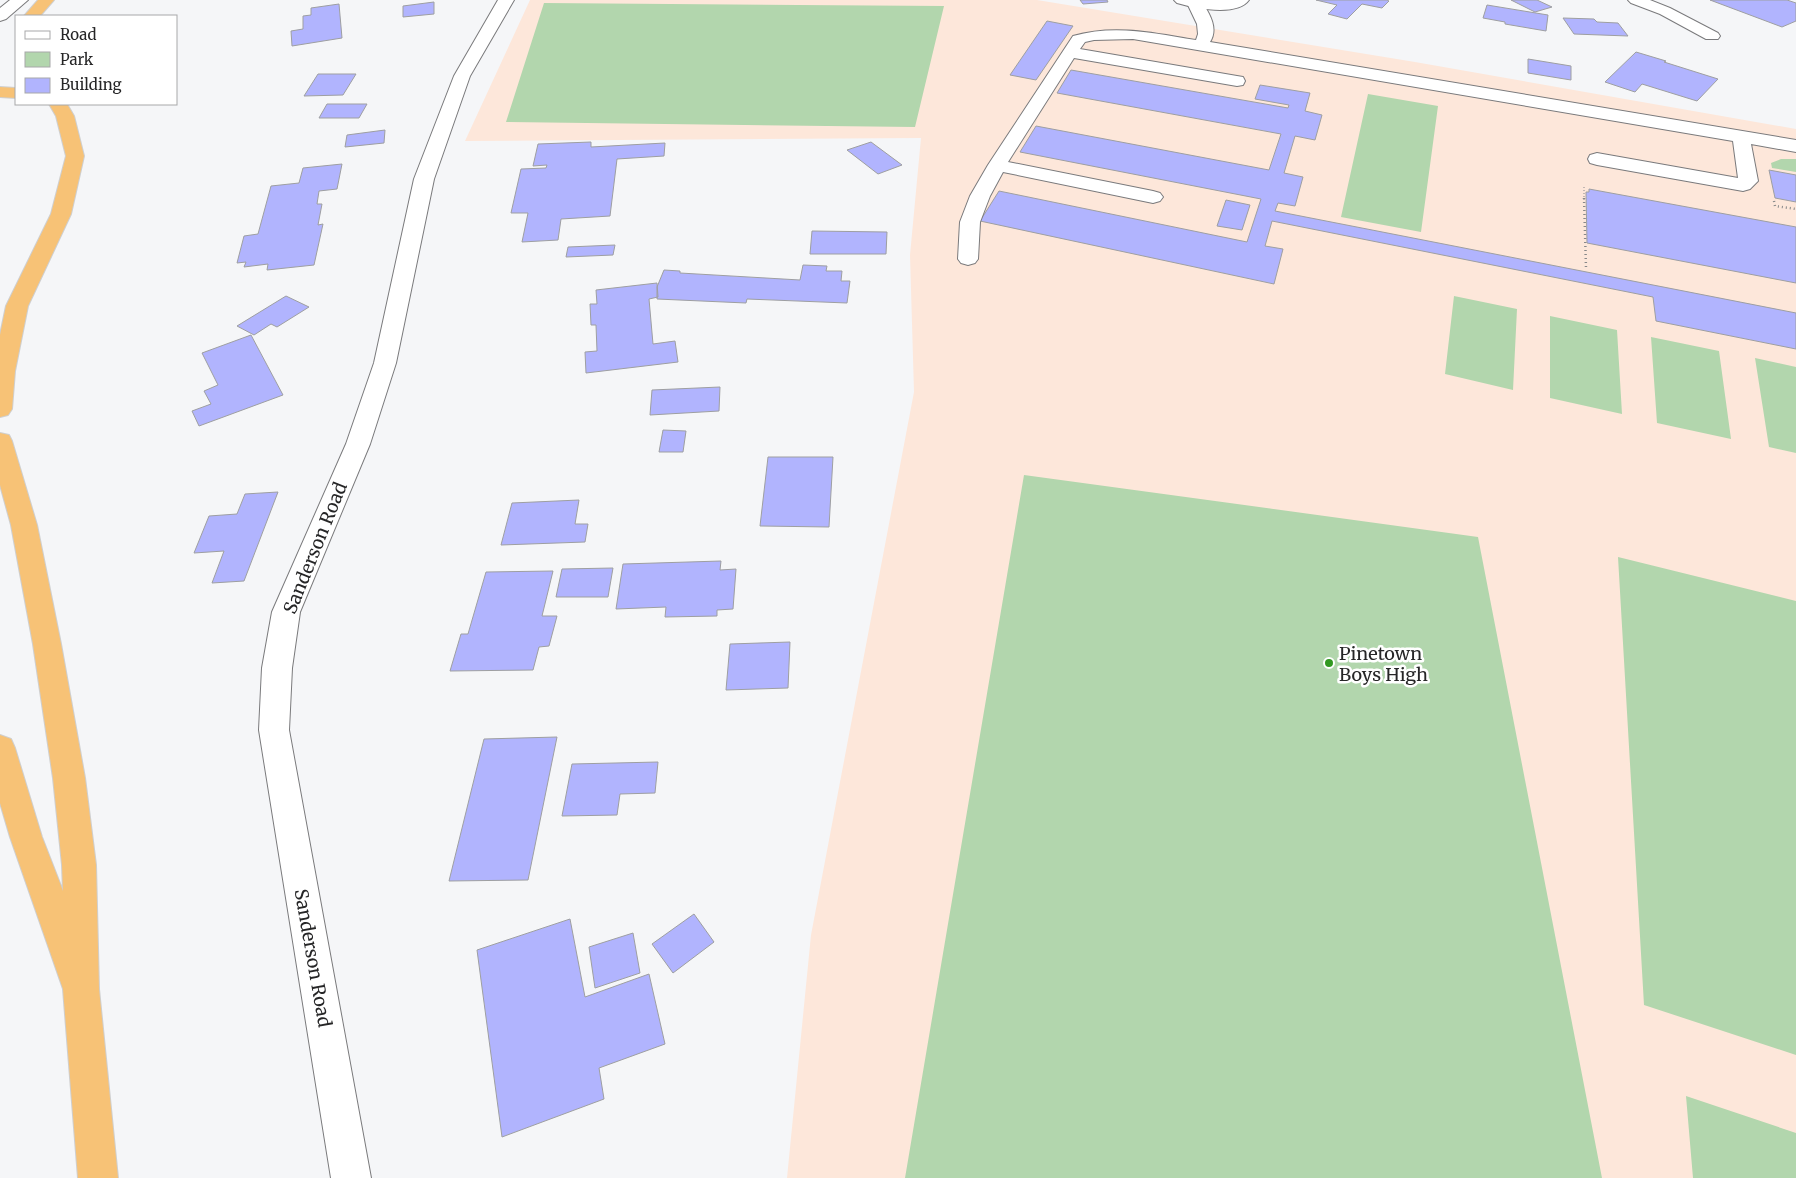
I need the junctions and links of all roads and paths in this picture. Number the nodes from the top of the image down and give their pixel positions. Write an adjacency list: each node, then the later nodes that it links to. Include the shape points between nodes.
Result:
1 (20, 0): 8 (street)
2 (46, 0): 7 (highway)
3 (506, 0): 29 (street, Sanderson Road, via 462,76 424,179 385,363 358,444 286,612 277,668 274,730)
4 (1241, 0): 6 (street, via 1220,5)
5 (1636, 0): 9 (street)
6 (1194, 3): 10 (street, via 1207,28 1207,37)
7 (33, 15)
8 (0, 16)
9 (1712, 36)
10 (1200, 45): 11 (street, via 1133,34 1107,34 1080,39); 16 (street)
11 (1070, 52): 12 (street); 19 (street)
12 (1237, 82)
13 (0, 92): 14 (highway)
14 (15, 93)
15 (59, 105): 24 (highway, via 65,116 75,156 61,214 17,306)
16 (1741, 136): 17 (street); 18 (street, via 1748,181 1744,185)
17 (1796, 146)
18 (1597, 159)
19 (997, 164): 21 (street); 22 (street, via 970,222)
20 (1584, 182): 23 (path)
21 (1153, 197)
22 (968, 259)
23 (1586, 268)
24 (0, 409)
25 (0, 441): 27 (highway, via 24,525 69,778 79,865)
26 (0, 748): 27 (highway, via 26,837)
27 (81, 990): 28 (highway)
28 (98, 1178)
29 (350, 1178)

